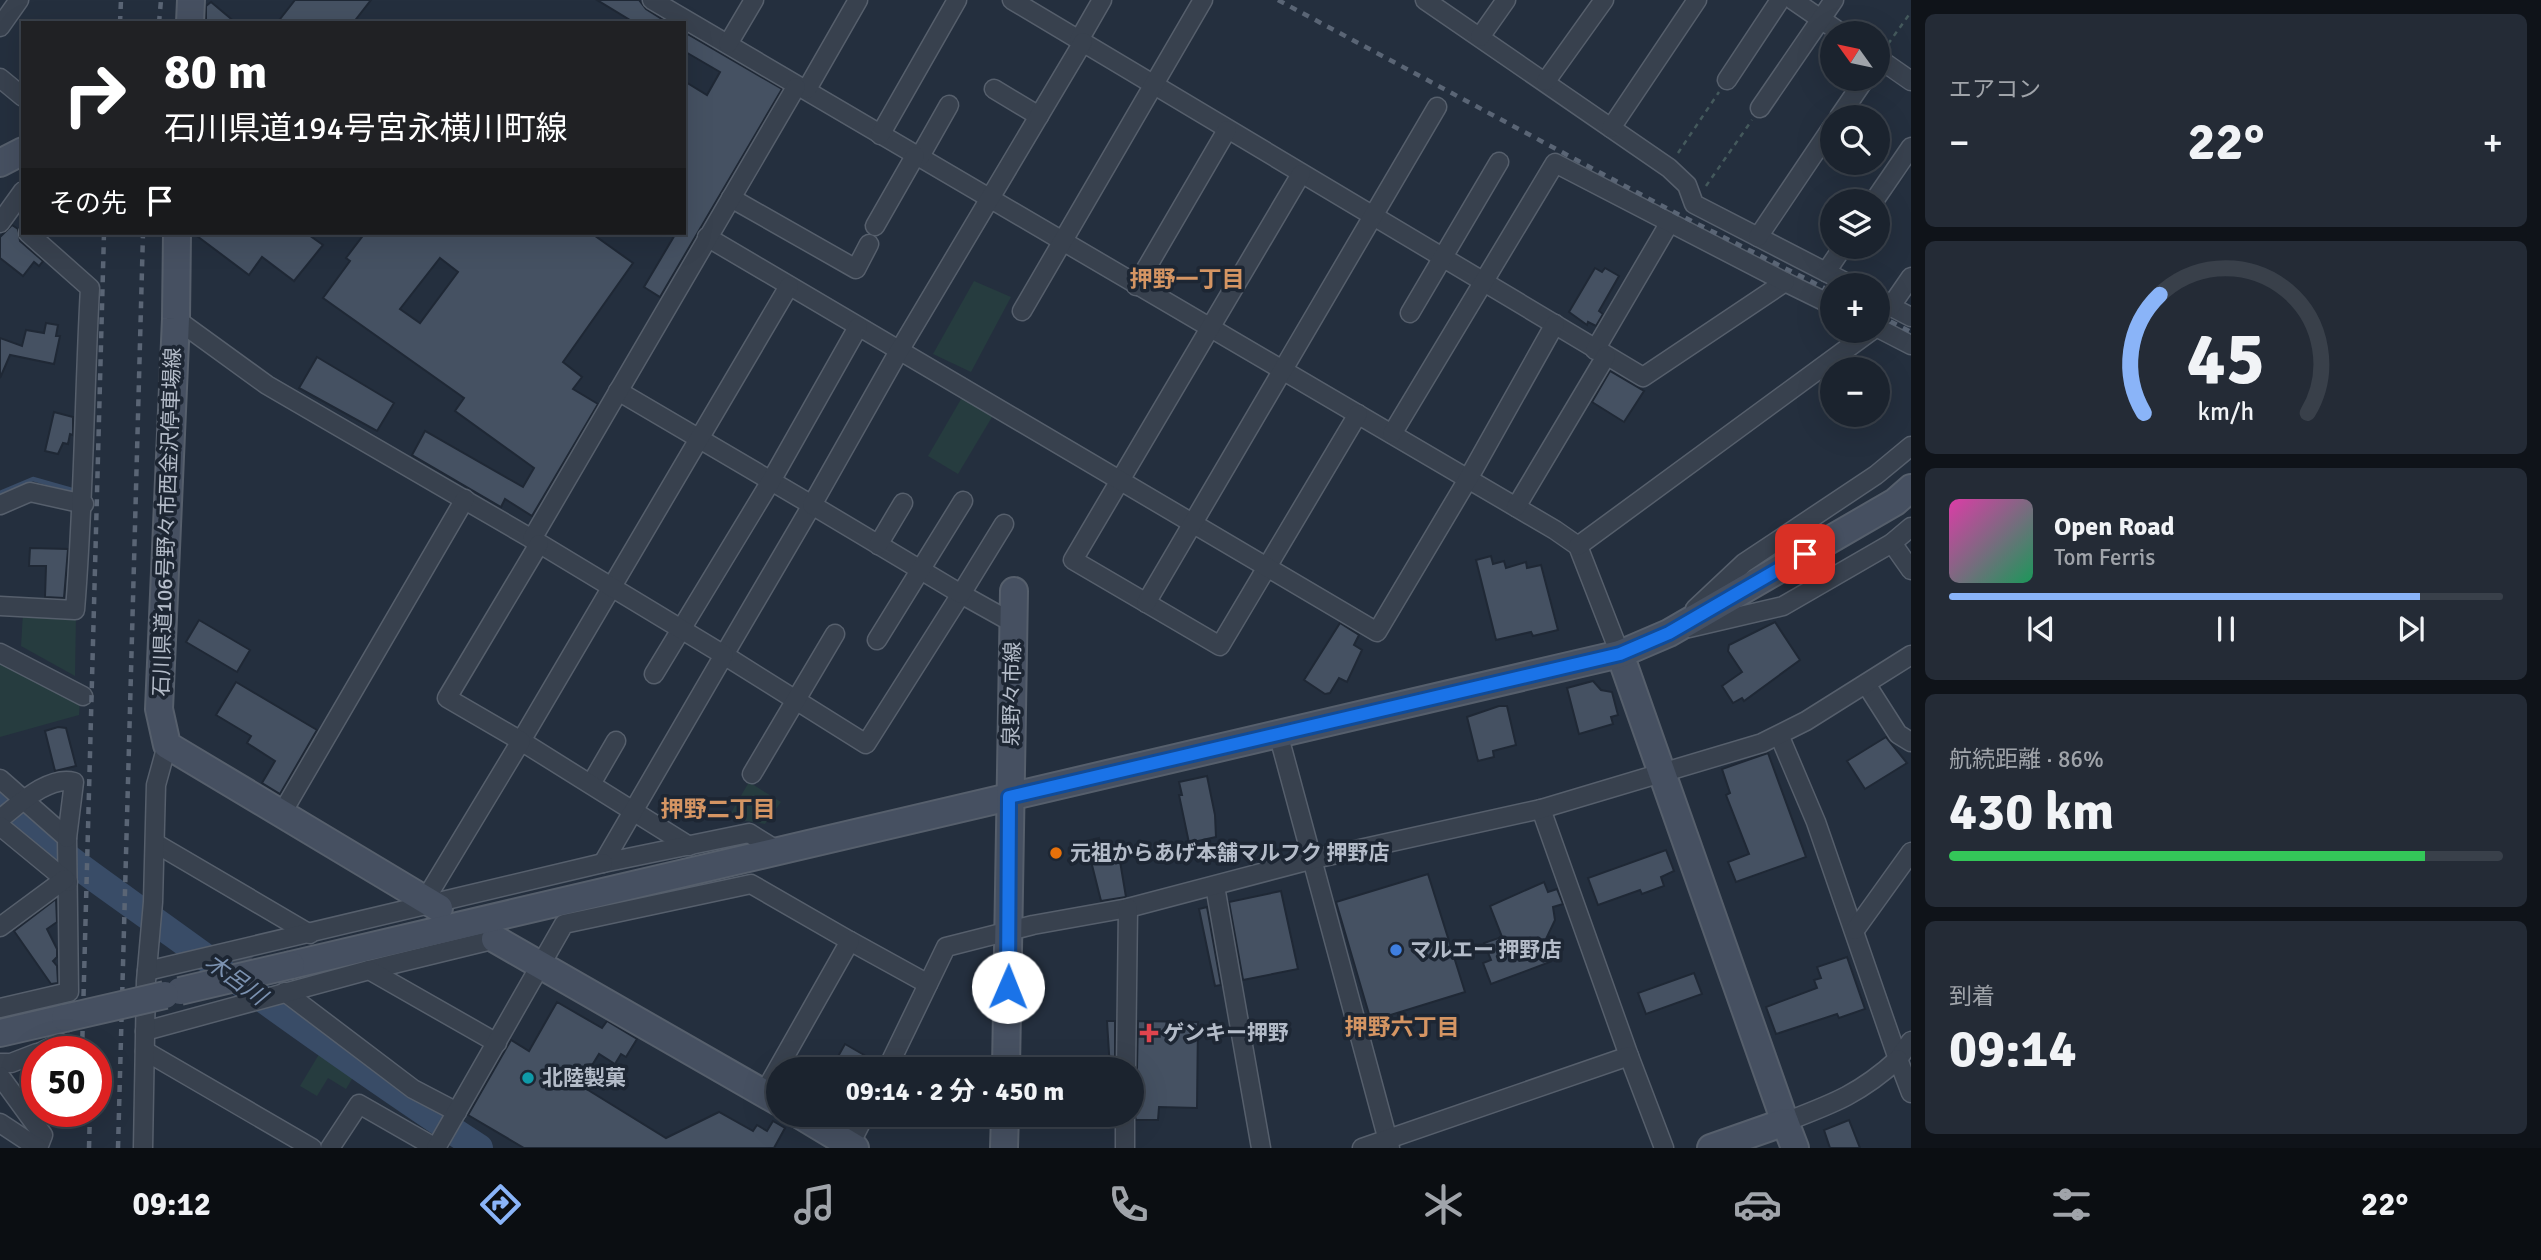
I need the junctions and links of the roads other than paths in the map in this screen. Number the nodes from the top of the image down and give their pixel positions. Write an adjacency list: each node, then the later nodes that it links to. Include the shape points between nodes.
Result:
1 (19, 0): 20 (street)
2 (191, 0): 18 (main road)
3 (652, 0): 23 (street)
4 (754, 0): 23 (street)
5 (858, 0): 30 (street)
6 (957, 0): 39 (street)
7 (1012, 0): 22 (street)
8 (1102, 0): 22 (street)
9 (1203, 0): 29 (street)
10 (1425, 0): 21 (street)
11 (1506, 0): 21 (street)
12 (1604, 0): 27 (street)
13 (1697, 0): 37 (street)
14 (1780, 0): 26 (street)
15 (1793, 0): 17 (street)
16 (1834, 0): 17 (street)
17 (1821, 19): 19 (street); 35 (street)
18 (190, 21)
19 (1824, 21)
20 (0, 27)
21 (1480, 37): 27 (street)
22 (1081, 41): 29 (street); 36 (street)
23 (728, 44): 30 (street)
24 (1890, 67): 28 (street)
25 (0, 78): 32 (street)
26 (1727, 80)
27 (1546, 81): 37 (street)
28 (1911, 81)
29 (1155, 86): 38 (street); 60 (street)
30 (802, 88): 39 (street); 49 (street)
31 (993, 89): 36 (street)
32 (21, 95)
33 (949, 105): 43 (street)
34 (1437, 107): 51 (street)
35 (1760, 108)
36 (1039, 116): 50 (street)
37 (1611, 128): 59 (street, via 1669,168 1687,185 1694,204)
38 (1227, 130): 46 (street); 69 (street)
39 (880, 135): 43 (street)
40 (1820, 145): 59 (street)
41 (1911, 148): 47 (street)
42 (21, 152): 45 (main road)
43 (917, 157): 50 (street); 54 (street)
44 (1499, 162): 62 (street)
45 (0, 163)
46 (1301, 174): 51 (street); 79 (street)
47 (1882, 189)
48 (21, 194): 52 (street)
49 (731, 198): 58 (street); 61 (street, via 856,269)
50 (990, 200): 60 (street); 83 (street)
51 (1374, 217): 62 (street); 85 (street)
52 (4, 219): 55 (street)
53 (1670, 222): 66 (street, via 1555,163); 67 (street); 84 (street)
54 (875, 226)
55 (21, 227)
56 (30, 235): 95 (street, via 90,288)
57 (177, 235): 76 (main road, 石川県道106号野々市西金沢停車場線)
58 (708, 237): 68 (street); 86 (street)
59 (1758, 237): 64 (street)
60 (1062, 243): 69 (street); 73 (street)
61 (869, 244)
62 (1441, 257): 66 (street); 74 (street)
63 (1835, 259): 64 (street)
64 (1826, 272)
65 (1911, 277): 70 (street)
66 (1483, 282): 77 (street); 88 (street)
67 (1785, 282): 71 (street); 84 (street, via 1643,377)
68 (789, 286): 78 (street); 89 (street)
69 (1136, 286): 79 (street)
70 (1890, 297)
71 (1820, 299)
72 (1890, 306): 75 (street)
73 (1022, 311)
74 (1410, 313)
75 (1911, 317)
76 (176, 319): 96 (street, via 267,384); 135 (main road, 石川県道106号野々市西金沢停車場線, via 159,709)
77 (1555, 324): 84 (street); 92 (street)
78 (858, 327): 83 (street); 93 (street)
79 (1211, 327): 85 (street); 91 (street)
80 (1890, 334): 82 (street)
81 (1855, 343): 108 (street)
82 (1911, 345)
83 (899, 351): 91 (street); 100 (street)
84 (1601, 353): 101 (street)
85 (1282, 369): 87 (street); 102 (street)
86 (618, 391): 89 (street); 105 (street)
87 (1358, 414): 88 (street); 109 (street)
88 (1392, 434): 92 (street)
89 (700, 440): 93 (street); 112 (street)
90 (1911, 446): 119 (street, via 1876,475 1744,563)
91 (1119, 478): 102 (street); 115 (street, via 1073,560)
92 (1468, 480): 101 (street); 109 (street, via 1377,632)
93 (771, 481): 100 (street); 118 (street)
94 (1911, 488): 119 (main road, via 1895,502)
95 (84, 496): 99 (street, via 30,492); 116 (street, via 75,610)
96 (465, 499): 105 (street); 144 (street)
97 (963, 501): 110 (street)
98 (903, 503): 107 (street)
99 (0, 505)
100 (812, 505): 107 (street); 124 (street)
101 (1516, 507): 108 (street)
102 (1194, 523): 109 (street); 115 (street)
103 (1004, 524): 114 (street)
104 (1911, 527): 106 (street)
105 (536, 542): 112 (street); 132 (street, via 447,698)
106 (1892, 543): 111 (street); 119 (street, via 1783,606)
107 (878, 545): 110 (street)
108 (1578, 546): 123 (street)
109 (1268, 567): 115 (street, via 1220,646)
110 (919, 569): 114 (street); 121 (street)
111 (1911, 570)
112 (612, 587): 118 (street); 132 (street)
113 (1014, 591): 117 (main road, 泉野々市線)
114 (961, 594): 117 (street); 129 (street, via 866,744)
115 (1146, 603)
116 (0, 606)
117 (1013, 623): 140 (main road, 泉野々市線)
118 (681, 629): 124 (street); 126 (street)
119 (1669, 633): 123 (main road)
120 (835, 634): 129 (street)
121 (877, 640)
122 (0, 653): 128 (street)
123 (1620, 654): 130 (main road); 136 (main road)
124 (724, 655): 129 (street); 143 (street)
125 (1911, 655): 127 (street)
126 (654, 674)
127 (1866, 684): 131 (street); 134 (street, via 1898,734)
128 (83, 696)
129 (795, 699): 137 (street)
130 (1278, 733): 140 (main road); 153 (street)
131 (1780, 737): 136 (street); 161 (street)
132 (521, 741): 139 (street); 158 (street)
133 (616, 741): 139 (street)
134 (1911, 742)
135 (167, 746): 144 (main road); 148 (street, via 156,785)
136 (1660, 771): 142 (street); 191 (main road)
137 (752, 774)
138 (0, 779): 141 (street)
139 (591, 784): 143 (street)
140 (1009, 797): 150 (main road); 162 (main road, 泉野々市線)
141 (23, 800): 145 (street); 147 (street); 147 (street, via 59,782 74,782)
142 (1541, 809): 153 (street); 179 (street)
143 (633, 810): 149 (street); 154 (street)
144 (282, 813): 158 (main road)
145 (0, 819)
146 (0, 826): 155 (street)
147 (67, 841): 155 (street)
148 (155, 843): 163 (street); 168 (street)
149 (689, 846): 150 (street, via 749,834); 154 (street)
150 (778, 851): 152 (main road)
151 (1911, 852): 161 (street)
152 (751, 856): 156 (street); 172 (main road, bridge, via 291,965)
153 (1310, 860): 157 (street); 197 (street)
154 (603, 863): 158 (street)
155 (67, 879): 160 (street); 172 (street, via 69,992)
156 (751, 884): 165 (street); 166 (street, via 564,924)
157 (1215, 886): 159 (street); 206 (street)
158 (432, 904): 163 (street)
159 (1128, 908): 162 (street); 183 (street)
160 (0, 927)
161 (1854, 930): 185 (street)
162 (1009, 932): 169 (street, via 946,947); 182 (main road, 泉野々市線)
163 (310, 934): 168 (street)
164 (496, 939): 166 (main road); 167 (street)
165 (850, 941): 169 (street); 180 (street)
166 (542, 964): 177 (street); 189 (main road)
167 (369, 970): 170 (street); 177 (street)
168 (147, 971): 173 (street)
169 (928, 984): 181 (street)
170 (282, 992): 173 (street); 190 (street, via 413,1089)
171 (0, 1008): 172 (street)
172 (56, 1014): 174 (main road); 175 (street)
173 (145, 1031): 178 (street)
174 (0, 1033)
175 (46, 1036)
176 (1911, 1041): 185 (street)
177 (497, 1043): 190 (street)
178 (145, 1051): 201 (street); 202 (street)
179 (1629, 1056): 197 (street); 208 (street)
180 (792, 1057)
181 (893, 1057)
182 (1006, 1057)
183 (1126, 1057)
184 (21, 1059): 186 (street)
185 (1898, 1059): 188 (street); 191 (street, via 1849,1097)
186 (0, 1063)
187 (0, 1076): 200 (street, via 43,1135)
188 (1911, 1093)
189 (766, 1095)
190 (455, 1114): 198 (street)
191 (1785, 1122): 209 (main road); 210 (main road)
192 (0, 1123): 200 (street)
193 (819, 1127): 199 (main road)
194 (860, 1127): 199 (street)
195 (1005, 1127): 204 (main road)
196 (1125, 1127): 205 (street)
197 (1388, 1143): 207 (street)
198 (437, 1145): 203 (street, via 359,1104)
199 (851, 1147)
200 (38, 1148)
201 (142, 1148)
202 (312, 1148)
203 (331, 1148)
204 (1004, 1148)
205 (1125, 1148)
206 (1261, 1148)
207 (1362, 1148)
208 (1664, 1148)
209 (1711, 1148)
210 (1795, 1148)

